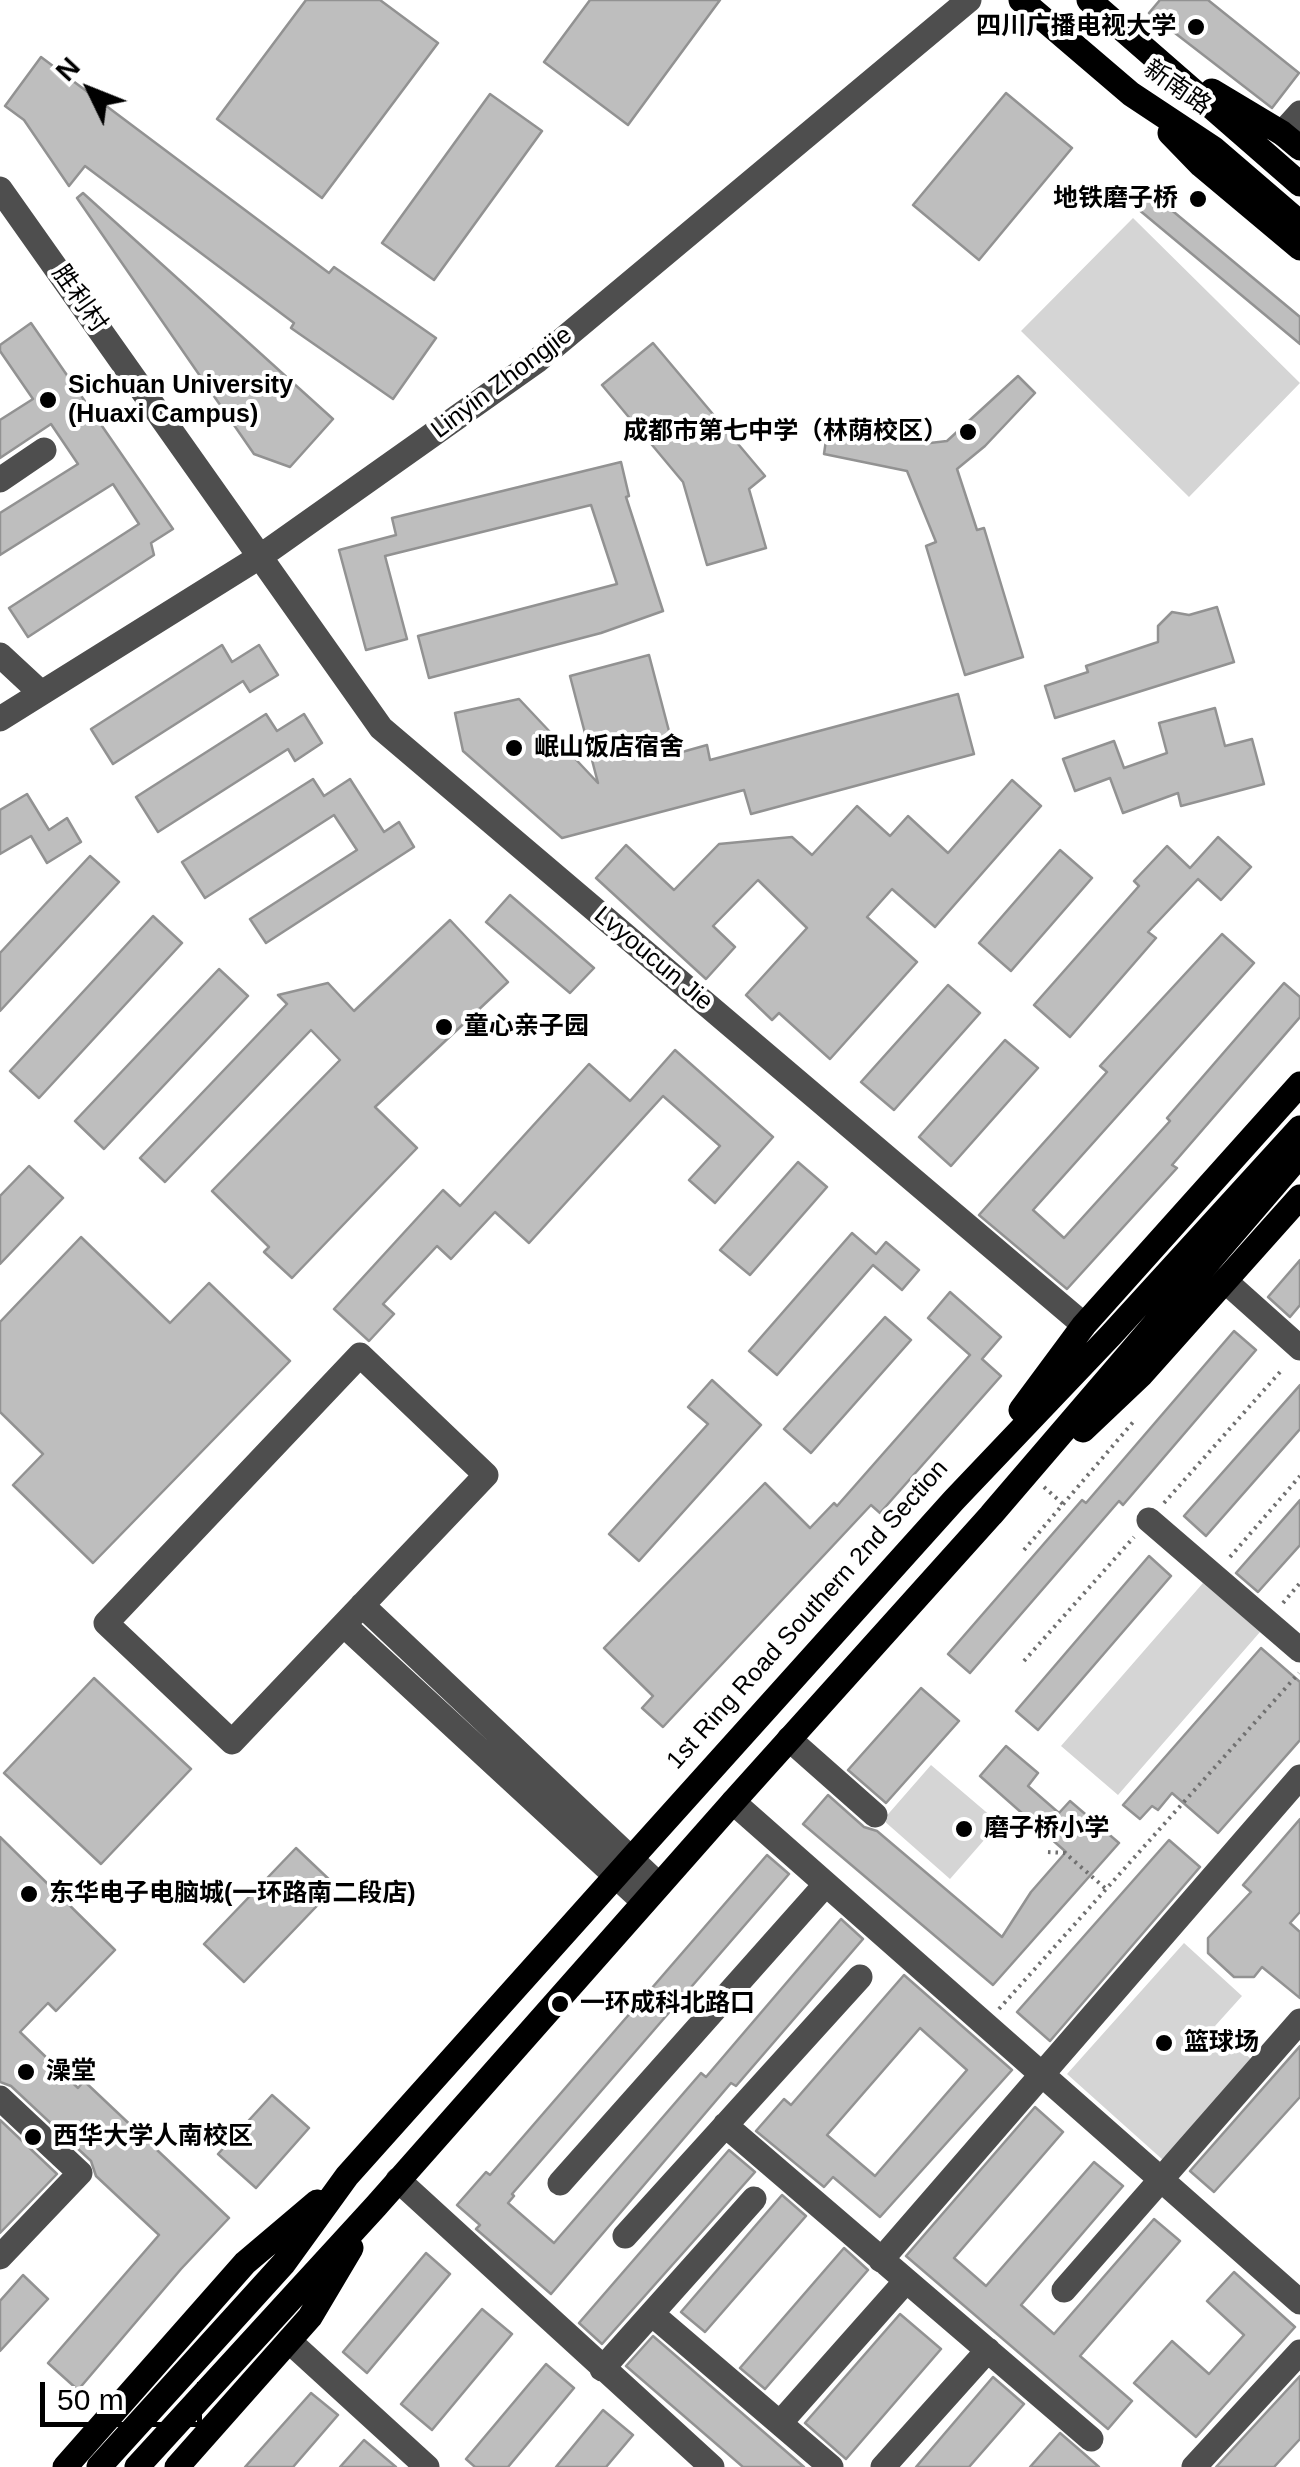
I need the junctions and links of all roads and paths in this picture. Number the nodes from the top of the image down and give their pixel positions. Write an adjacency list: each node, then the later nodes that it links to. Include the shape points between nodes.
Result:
1 (969, 0): 14 (street, Linyin Zhongjie, via 538,360)
2 (1021, 0): 5 (main road, 新南路)
3 (1088, 0): 4 (main road, 新南路)
4 (1160, 60): 7 (main road); 8 (main road, 新南路)
5 (1131, 94): 10 (main road, 新南路, via 1214,149); 11 (main road, via 1201,165)
6 (1300, 113): 7 (street)
7 (1291, 140)
8 (1300, 184)
9 (0, 189): 14 (street, 胜利村)
10 (1300, 223)
11 (1300, 248)
12 (44, 450): 13 (street)
13 (0, 480)
14 (262, 556): 16 (street, Linyin Zhongjie); 23 (street, Lvyoucun Jie, via 381,728)
15 (0, 654): 16 (street)
16 (41, 693): 17 (street, Linyin Zhongjie)
17 (0, 719)
18 (1300, 1084): 23 (main road, 1st Ring Road Southern 2nd Section)
19 (1300, 1128): 28 (main road)
20 (1300, 1155): 29 (main road)
21 (1300, 1197): 22 (main road)
22 (1224, 1280): 24 (street); 29 (main road, via 1141,1375)
23 (1084, 1325): 28 (main road, 1st Ring Road Southern 2nd Section)
24 (1300, 1348)
25 (1280, 1372): 30 (path)
26 (1134, 1422): 31 (path)
27 (1300, 1476): 32 (path)
28 (954, 1500): 43 (main road, 1st Ring Road Southern 2nd Section)
29 (991, 1515): 38 (main road)
30 (1149, 1520): 32 (street); 36 (path)
31 (1024, 1550)
32 (1213, 1575): 35 (street)
33 (362, 1606): 34 (street); 34 (street, via 486,1475 360,1355 106,1622 232,1742); 43 (street)
34 (344, 1625): 43 (street)
35 (1300, 1650)
36 (1024, 1660)
37 (1300, 1671): 45 (path)
38 (789, 1740): 40 (main road); 41 (street)
39 (1300, 1777): 50 (street)
40 (733, 1802): 44 (street); 46 (main road)
41 (875, 1816)
42 (1048, 1852): 45 (path, via 1066,1852)
43 (623, 1867): 46 (street); 53 (main road, 1st Ring Road Southern 2nd Section)
44 (826, 1884): 49 (street); 56 (street)
45 (1106, 1889): 49 (path)
46 (651, 1894): 54 (main road)
47 (860, 1977): 52 (street)
48 (1300, 2021): 55 (street)
49 (986, 2024): 50 (street)
50 (1044, 2076): 55 (street); 61 (street)
51 (0, 2098): 60 (street, via 80,2173)
52 (725, 2125): 59 (street); 61 (street)
53 (347, 2176): 72 (main road, 1st Ring Road Southern 2nd Section, via 246,2263); 73 (main road, 1st Ring Road Southern 2nd Section, via 284,2263)
54 (398, 2180): 58 (main road); 69 (street)
55 (1162, 2180): 63 (street); 64 (street)
56 (560, 2183)
57 (754, 2199): 65 (street)
58 (376, 2206): 66 (main road, via 310,2318); 74 (main road)
59 (625, 2236)
60 (0, 2257)
61 (880, 2260): 62 (street)
62 (906, 2281): 67 (street); 70 (street)
63 (1064, 2290)
64 (1300, 2302)
65 (652, 2314): 69 (street); 70 (street)
66 (288, 2342): 75 (main road); 76 (street)
67 (988, 2350): 71 (street); 79 (street)
68 (1300, 2352): 80 (street)
69 (602, 2368): 77 (street)
70 (780, 2422): 78 (street)
71 (1091, 2440)
72 (65, 2467)
73 (99, 2467)
74 (137, 2467)
75 (178, 2467)
76 (428, 2467)
77 (712, 2467)
78 (831, 2467)
79 (883, 2467)
80 (1194, 2467)

